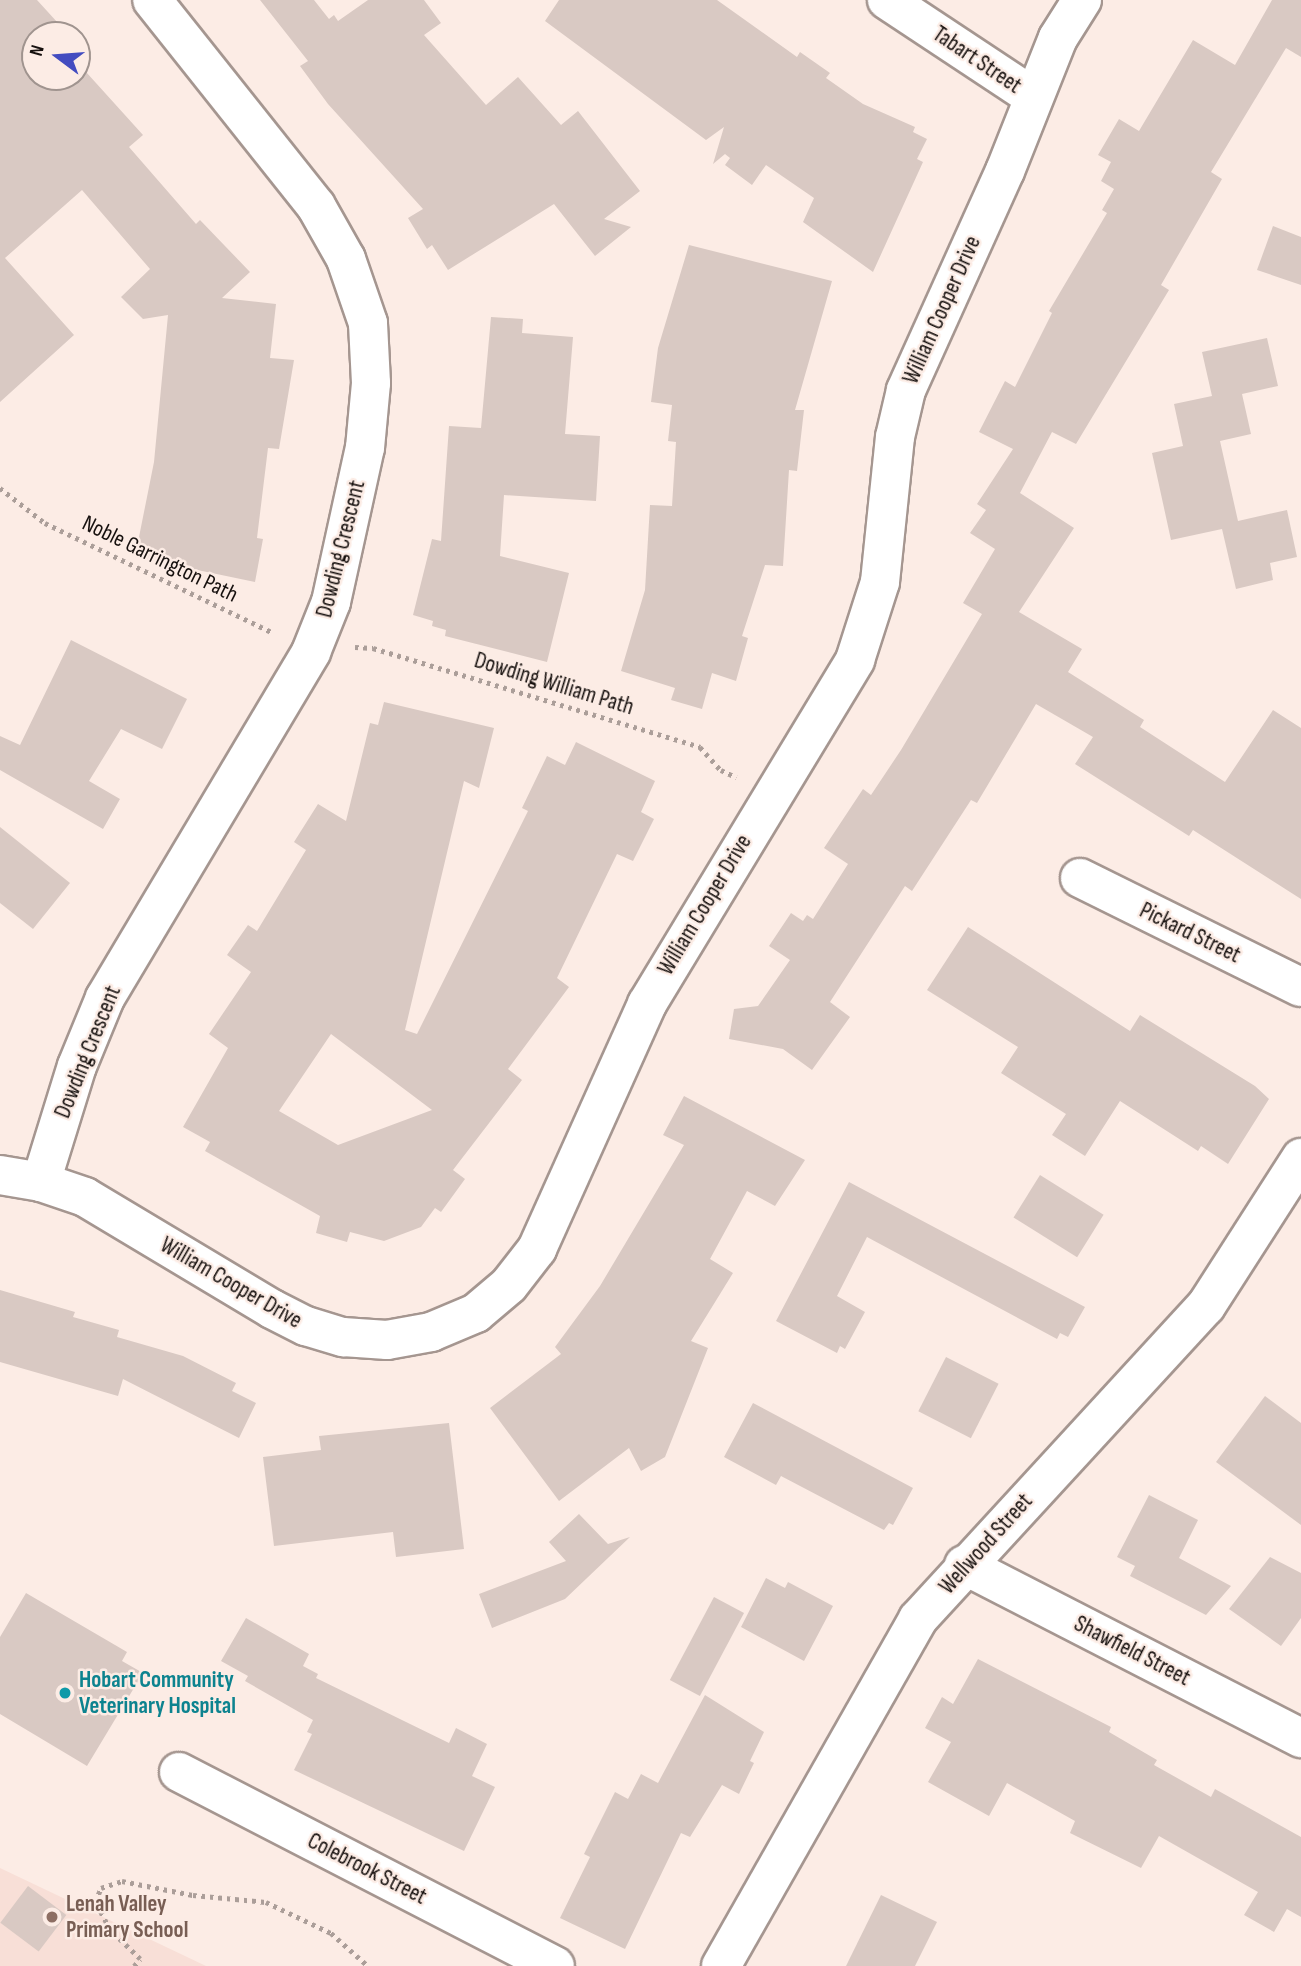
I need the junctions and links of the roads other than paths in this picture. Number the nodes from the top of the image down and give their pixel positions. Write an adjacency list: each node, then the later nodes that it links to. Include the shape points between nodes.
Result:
1 (152, 0): 9 (street, Dowding Crescent, via 316,206 346,258 368,323 371,383 365,448 331,602 312,652 105,998 77,1066)
2 (887, 0): 4 (street, Tabart Street)
3 (1082, 0): 4 (street, William Cooper Drive, via 1058,38)
4 (1032, 96): 9 (street, William Cooper Drive, via 1005,171 906,390 895,438 880,582 870,626 855,660 647,1004 537,1249 509,1286 476,1313 432,1332 387,1340 343,1337 306,1326 85,1198)
5 (1080, 878): 6 (street, Pickard Street)
6 (1301, 987)
7 (1301, 1158): 10 (street, Wellwood Street, via 1206,1306)
8 (0, 1175): 9 (street, William Cooper Drive)
9 (41, 1182)
10 (964, 1565): 11 (street, Shawfield Street); 14 (street, Wellwood Street, via 918,1619)
11 (1301, 1738)
12 (179, 1772): 13 (street, Colebrook Street)
13 (555, 1966)
14 (721, 1966)

